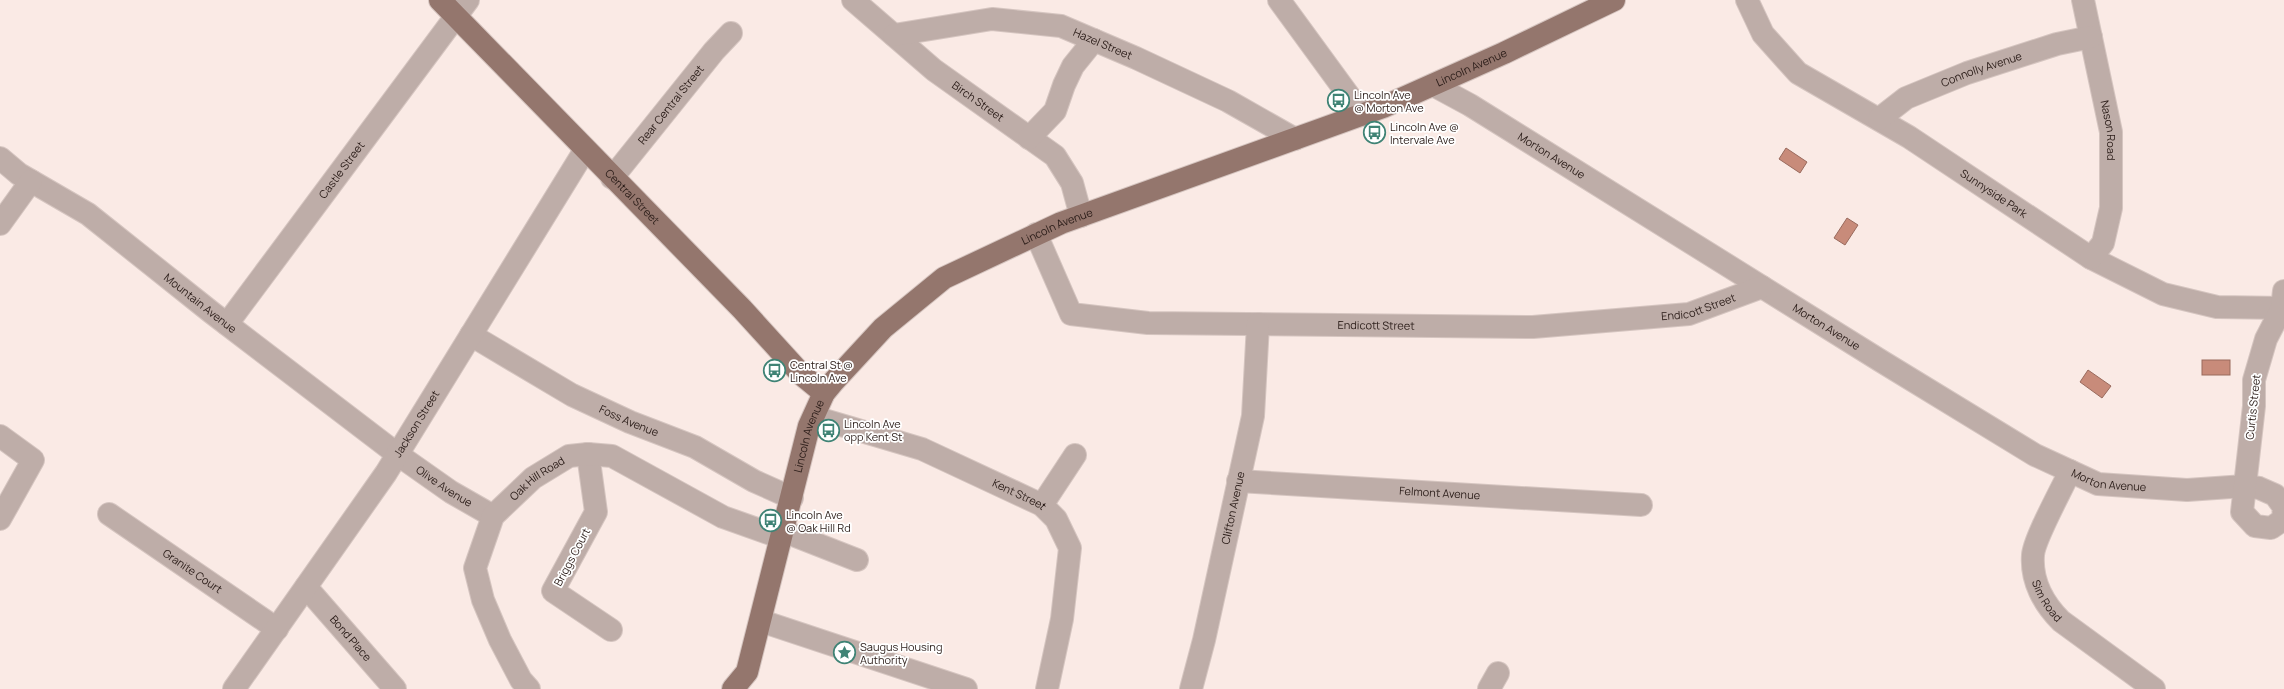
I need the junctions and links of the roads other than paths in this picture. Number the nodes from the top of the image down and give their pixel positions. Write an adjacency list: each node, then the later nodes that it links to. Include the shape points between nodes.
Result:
1 (440, 0): 7 (main road, Central Street)
2 (854, 0): 9 (street, Birch Street)
3 (1279, 0): 13 (street)
4 (1614, 0): 12 (main road, Lincoln Avenue)
5 (1746, 0): 14 (street, Sunnyside Park, via 1762,34 1798,73)
6 (2084, 0): 10 (street, Nason Road)
7 (461, 8): 17 (main road, Central Street); 27 (street, Castle Street)
8 (731, 33): 19 (street, Rear Central Street)
9 (894, 35): 11 (street, Hazel Street, via 992,18 1061,26); 15 (street, Birch Street, via 934,70)
10 (2091, 37): 14 (street, Connolly Avenue, via 2057,44 1967,73 1906,98); 24 (street, Nason Road, via 2111,132 2111,208 2103,242)
11 (1094, 40): 15 (street, via 1073,66 1055,111); 16 (street, Hazel Street, via 1228,101)
12 (1433, 85): 13 (main road, Lincoln Avenue); 25 (street, Morton Avenue, via 1470,105)
13 (1363, 114): 16 (main road, Lincoln Avenue)
14 (1879, 120): 24 (street, Sunnyside Park, via 1909,137)
15 (1029, 138): 21 (street, Birch Street, via 1055,156 1072,183)
16 (1295, 139): 21 (main road, Lincoln Avenue)
17 (585, 150): 19 (main road, Central Street); 29 (street, Jackson Street)
18 (0, 158): 20 (street, Mountain Avenue)
19 (612, 178): 30 (main road, Central Street, via 742,309 803,376)
20 (31, 181): 22 (street); 27 (street, Mountain Avenue, via 88,214)
21 (1081, 216): 23 (main road, Lincoln Avenue)
22 (0, 224)
23 (1036, 234): 28 (street, Endicott Street, via 1071,314 1148,323); 30 (main road, Lincoln Avenue, via 944,278 883,328)
24 (2091, 258): 26 (street, Sunnyside Park, via 2163,294 2217,307)
25 (1762, 286): 28 (street, Endicott Street, via 1689,314 1533,328); 36 (street, Morton Avenue, via 2035,455)
26 (2283, 303): 38 (street, Curtis Street, via 2266,339 2254,380 2254,406)
27 (227, 324): 33 (street, Mountain Avenue)
28 (1258, 324): 37 (street, Clifton Avenue, via 1253,416)
29 (471, 335): 33 (street, Jackson Street); 39 (street, Foss Avenue, via 572,395 630,422 695,447 754,481)
30 (824, 394): 31 (main road, Lincoln Avenue)
31 (814, 417): 39 (main road, Lincoln Avenue, via 809,426); 40 (street, Kent Street, via 922,449)
32 (0, 436): 45 (street, via 33,460)
33 (397, 454): 43 (street, Olive Avenue, via 452,492); 48 (street, Jackson Street)
34 (588, 454): 43 (street, Oak Hill Road, via 569,456 533,478); 46 (street, Oak Hill Road, via 612,456 723,517); 51 (street, Briggs Court, via 596,512 553,591)
35 (1075, 455): 40 (street)
36 (2070, 471): 38 (street, Morton Avenue, via 2098,484 2187,490); 60 (street, Sim Road, via 2033,555 2037,585 2050,610 2061,621)
37 (1238, 481): 41 (street, Felmont Avenue); 59 (street, Clifton Avenue)
38 (2245, 486): 44 (street, via 2259,488 2275,495 2283,506); 44 (street, via 2242,512 2255,526 2271,528)
39 (792, 498): 46 (main road, Lincoln Avenue)
40 (1042, 505): 58 (street, Kent Street, via 1056,519 1070,548 1062,619)
41 (1640, 505)
42 (109, 514): 50 (street, Granite Court)
43 (493, 516): 55 (street, Oak Hill Road, via 475,568 483,600 500,640 521,680)
44 (2284, 518)
45 (0, 519)
46 (783, 535): 47 (street, Oak Hill Road); 49 (main road, Lincoln Avenue)
47 (857, 560)
48 (306, 587): 50 (street, Jackson Street); 54 (street, Bond Place)
49 (761, 621): 52 (street); 56 (main road, Lincoln Avenue, via 747,672)
50 (277, 629): 53 (street, Jackson Street)
51 (611, 630)
52 (915, 681): 57 (street)
53 (234, 689)
54 (395, 689)
55 (529, 689)
56 (733, 689)
57 (966, 689)
58 (1047, 689)
59 (1191, 689)
60 (2154, 689)

